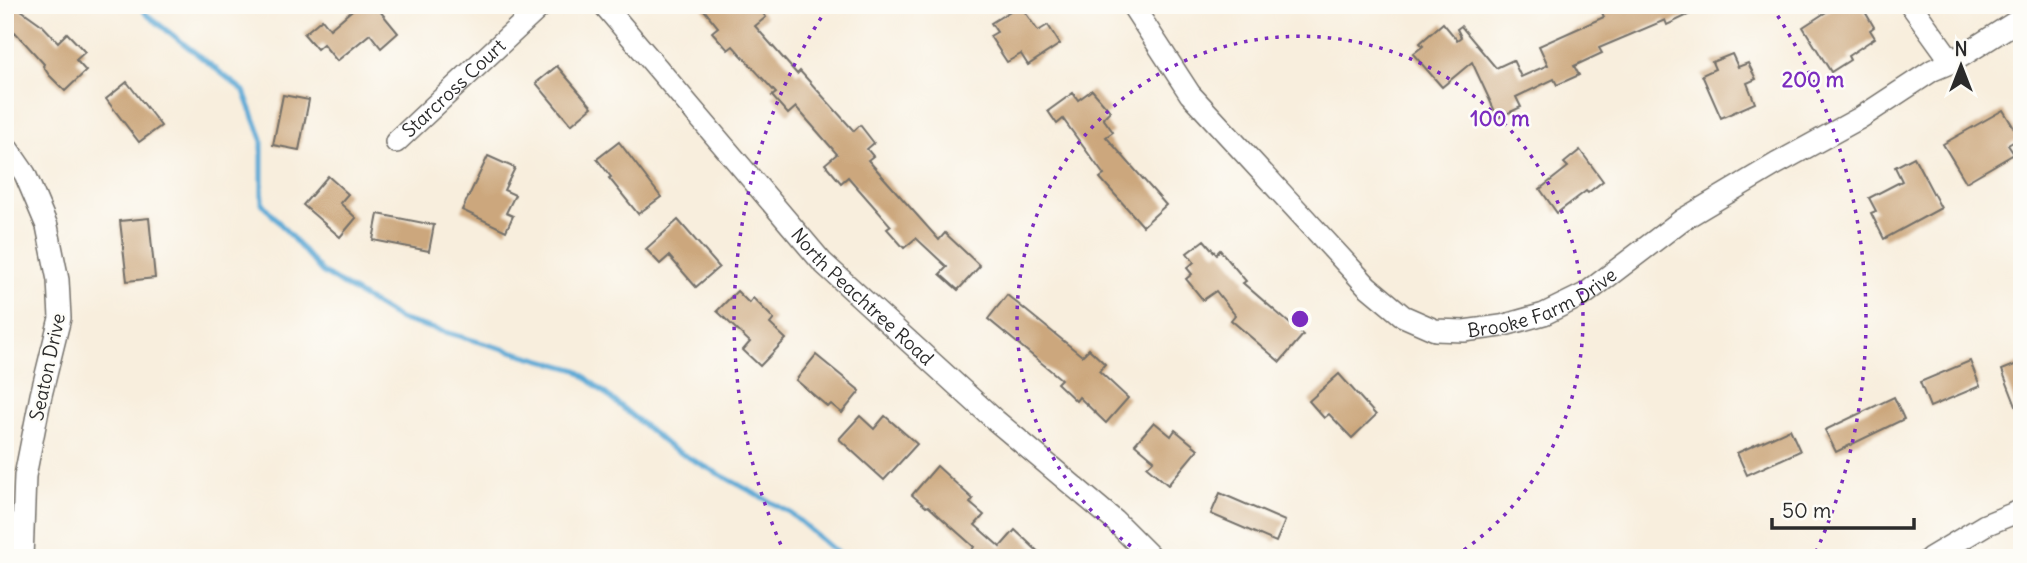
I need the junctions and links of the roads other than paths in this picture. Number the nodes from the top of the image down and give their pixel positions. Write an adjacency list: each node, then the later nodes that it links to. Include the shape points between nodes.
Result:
1 (542, 5): 7 (street, Starcross Court)
2 (604, 5): 12 (street, North Peachtree Road, via 822,262)
3 (1132, 5): 6 (street, Brooke Farm Drive, via 1190,94 1305,220 1376,293 1404,316 1435,330 1501,326 1544,314 1585,294 1682,220)
4 (1910, 5): 6 (street)
5 (2022, 18): 6 (street, Brooke Farm Drive)
6 (1952, 62)
7 (396, 142)
8 (5, 145): 9 (street, Seaton Drive, via 25,174 47,226 60,318)
9 (15, 476): 11 (street, Seaton Drive)
10 (2022, 510): 13 (street, via 1984,525)
11 (22, 558)
12 (1153, 558)
13 (1930, 558)

